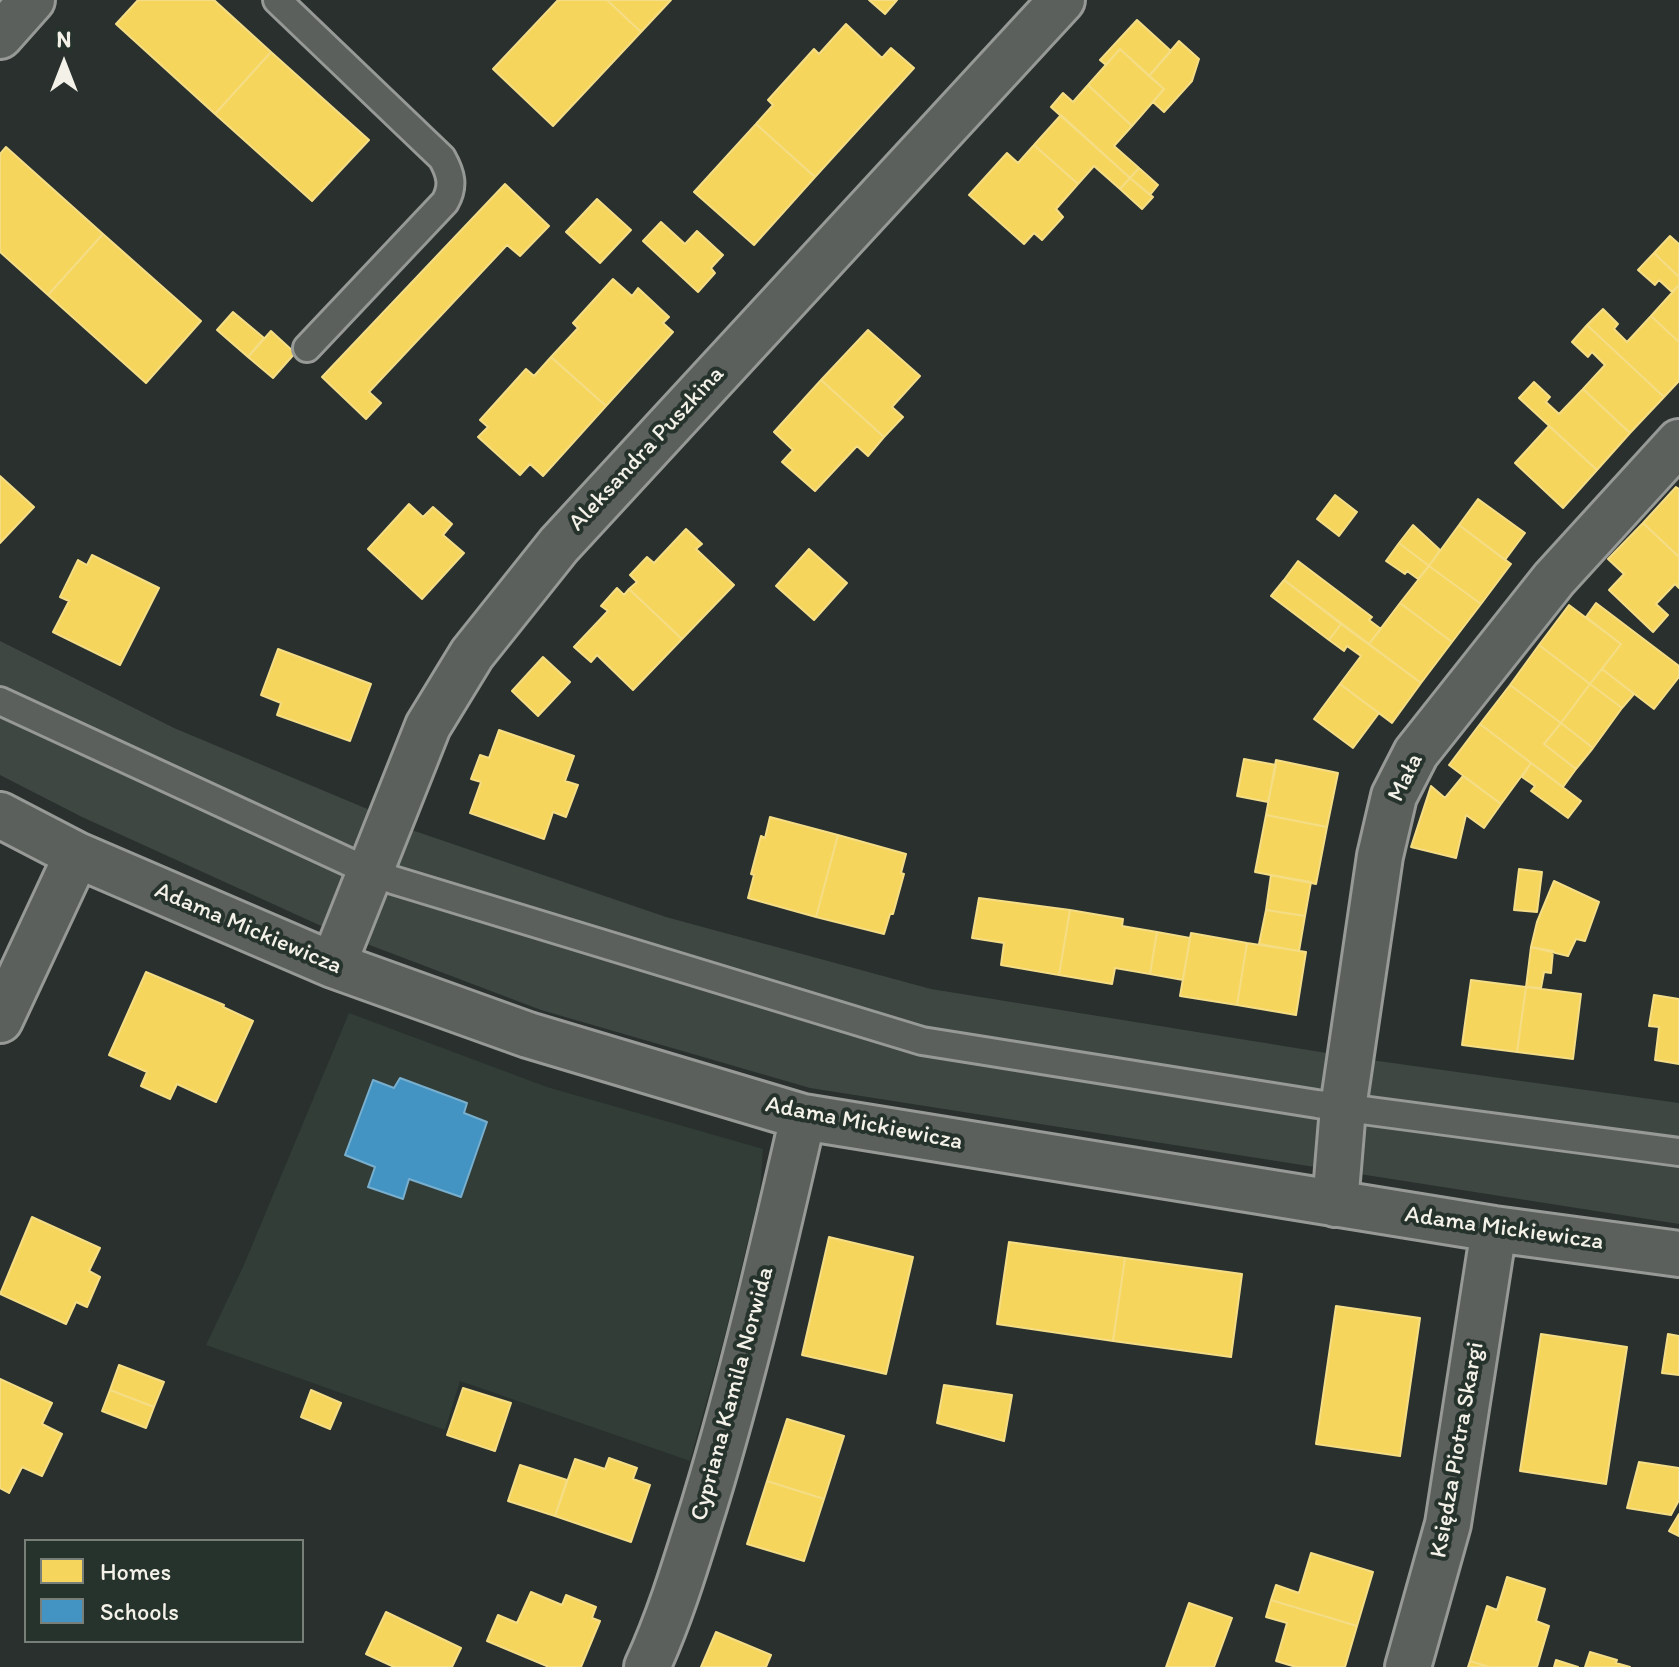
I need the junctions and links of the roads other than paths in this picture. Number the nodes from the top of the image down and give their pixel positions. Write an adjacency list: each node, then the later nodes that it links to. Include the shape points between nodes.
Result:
1 (32, 0): 4 (street)
2 (277, 0): 5 (lane, via 442,158 451,173 445,202)
3 (1062, 0): 10 (street, Aleksandra Puszkina, via 559,545 472,654 428,726)
4 (0, 36)
5 (307, 348)
6 (1679, 442): 13 (street, Mała, via 1554,579 1416,753 1394,796 1380,856)
7 (0, 701): 10 (lane)
8 (0, 815): 9 (street, Adama Mickiewicza)
9 (77, 855): 11 (street, Adama Mickiewicza); 12 (street)
10 (369, 870): 11 (street, Aleksandra Puszkina); 13 (lane, via 922,1041)
11 (333, 965): 14 (street, Adama Mickiewicza, via 528,1035)
12 (0, 1020)
13 (1343, 1108): 15 (lane); 16 (street, Mała)
14 (803, 1117): 16 (street, Adama Mickiewicza); 19 (street, Cypriana Kamila Norwida, via 724,1441)
15 (1679, 1152)
16 (1335, 1204): 17 (street, Adama Mickiewicza)
17 (1494, 1229): 18 (street, Adama Mickiewicza); 20 (street, Księdza Piotra Skargi, via 1448,1524)
18 (1679, 1254)
19 (647, 1667)
20 (1408, 1667)

